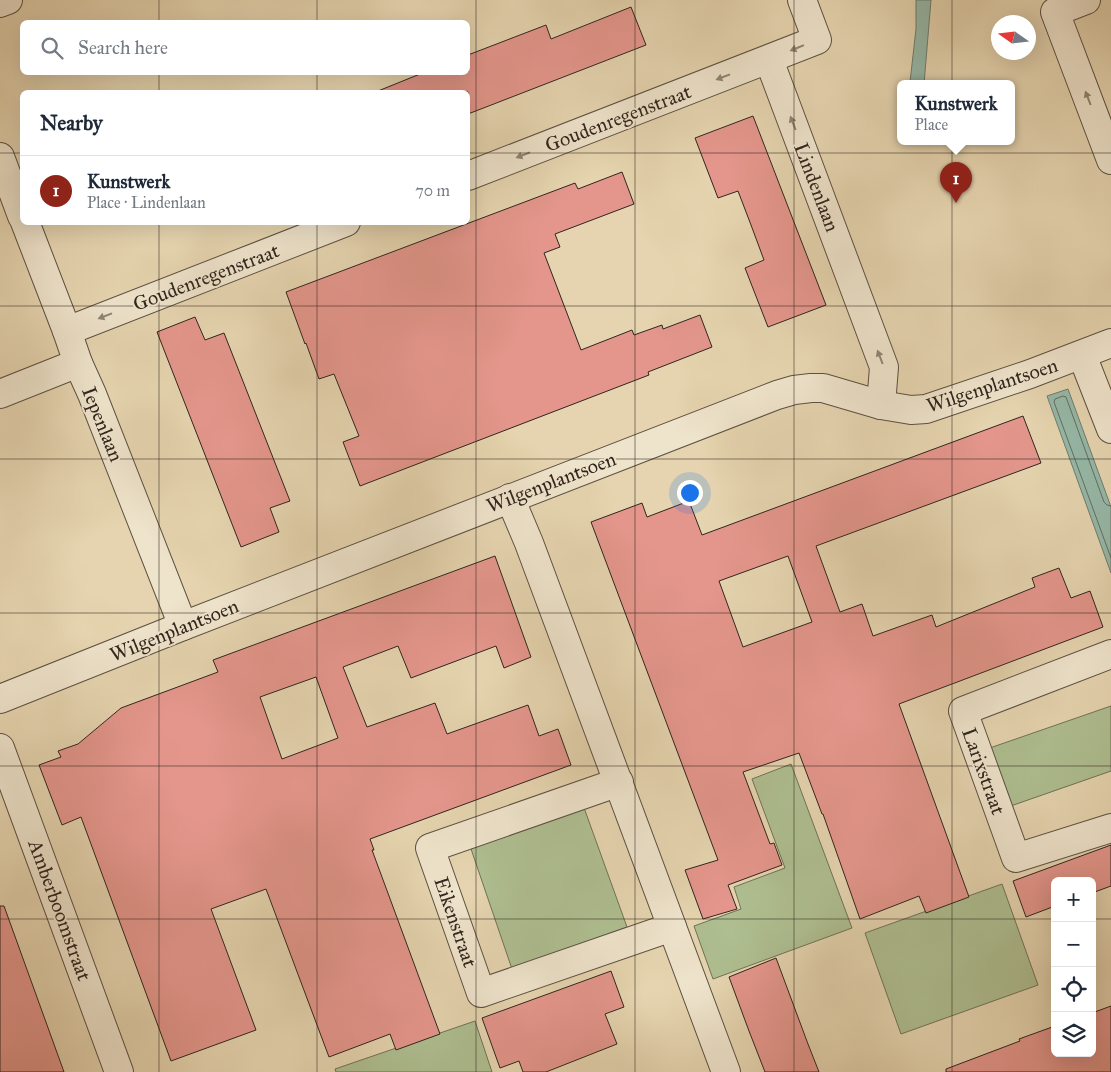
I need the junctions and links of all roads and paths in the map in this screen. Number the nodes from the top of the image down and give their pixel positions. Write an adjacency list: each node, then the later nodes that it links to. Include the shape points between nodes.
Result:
1 (8, 0): 4 (street)
2 (802, 0): 5 (street, one-way to 5, via 817,40)
3 (1086, 0): 7 (street, one-way to 3, via 1056,12)
4 (0, 3)
5 (769, 60): 8 (street, Goudenregenstraat, one-way to 8); 17 (street, Lindenlaan, one-way to 5, via 884,367)
6 (0, 157): 9 (street)
7 (1111, 160)
8 (470, 175)
9 (20, 211)
10 (26, 225): 12 (street, Iepenlaan)
11 (338, 225): 12 (street, Goudenregenstraat, one-way to 12)
12 (67, 331): 15 (street, Iepenlaan)
13 (1111, 343): 14 (street, Wilgenplantsoen)
14 (1082, 355): 17 (street, Wilgenplantsoen, via 926,409); 18 (street)
15 (78, 363): 16 (street); 20 (street, Iepenlaan)
16 (0, 394)
17 (881, 405): 19 (street, Wilgenplantsoen, via 823,388 794,390)
18 (1111, 429)
19 (510, 498): 20 (street, Wilgenplantsoen); 24 (street)
20 (183, 626): 22 (street, Wilgenplantsoen)
21 (1111, 654): 25 (street, Larixstraat, via 963,711 1016,858)
22 (0, 699)
23 (0, 748): 27 (street, Amberboomstraat)
24 (618, 782): 26 (street); 26 (street, Eikenstraat, via 430,848 481,993)
25 (1111, 828)
26 (672, 927): 28 (street)
27 (119, 1072)
28 (726, 1072)

